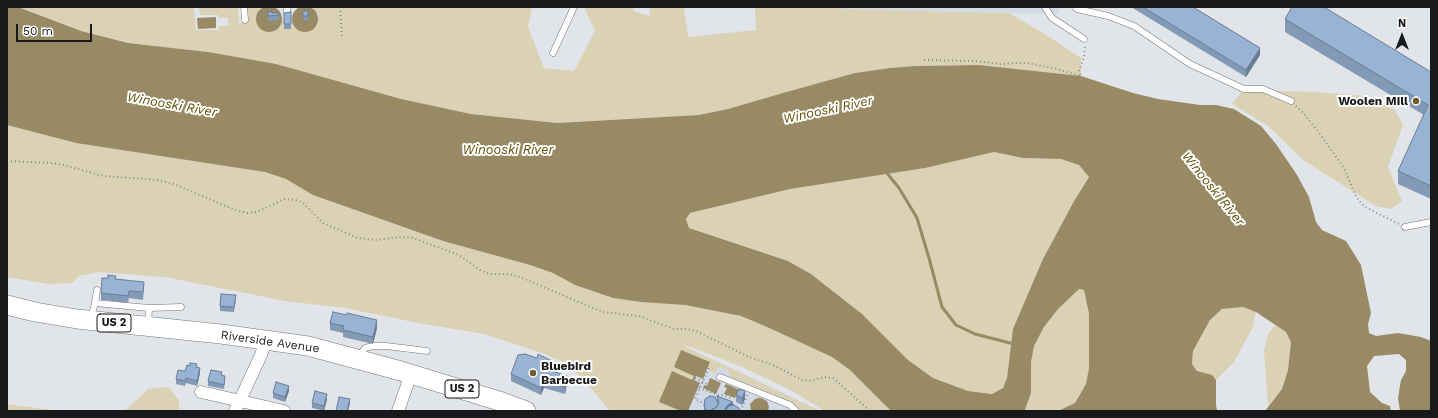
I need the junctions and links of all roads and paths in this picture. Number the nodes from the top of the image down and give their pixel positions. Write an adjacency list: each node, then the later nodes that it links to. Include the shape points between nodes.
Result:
1 (244, 7): 6 (lane)
2 (340, 7): 7 (path)
3 (574, 7): 9 (lane)
4 (1045, 7): 8 (lane, via 1052,18)
5 (1075, 7): 11 (lane, via 1134,26 1190,64 1244,89 1263,89)
6 (245, 20)
7 (342, 38)
8 (1084, 39): 10 (path, via 1084,57 1079,71 1081,76 1027,63)
9 (553, 53)
10 (924, 60)
11 (1291, 101): 14 (path, via 1309,119 1344,168 1360,203)
12 (7, 161): 44 (path, via 51,163 103,176 158,180 247,213 257,212 284,199 302,202 323,223 358,238 413,238 459,255 489,274 520,277 598,310 649,318 667,327 696,331 802,380 833,378)
13 (1431, 222): 14 (lane)
14 (1405, 227)
15 (96, 290): 18 (lane)
16 (7, 305): 18 (main road, Riverside Avenue / US 2, via 35,312)
17 (181, 307): 19 (lane)
18 (92, 312): 19 (main road, Riverside Avenue / US 2)
19 (148, 317): 20 (main road, Riverside Avenue / US 2)
20 (266, 340): 22 (main road, Riverside Avenue / US 2, via 308,346); 38 (street)
21 (427, 351): 22 (lane, via 373,346 364,348)
22 (357, 358): 24 (main road, Riverside Avenue / US 2)
23 (708, 368): 27 (path)
24 (411, 374): 41 (street); 42 (main road, Riverside Avenue / US 2)
25 (720, 377): 31 (lane)
26 (695, 378): 27 (path)
27 (702, 382): 28 (path); 29 (path)
28 (707, 384)
29 (699, 388): 33 (path); 36 (path, via 695,399)
30 (725, 388): 33 (path)
31 (750, 389): 39 (path); 43 (lane, via 790,405)
32 (201, 392): 38 (street)
33 (724, 395): 34 (path); 35 (path)
34 (733, 399)
35 (724, 401)
36 (705, 404)
37 (741, 404): 39 (path)
38 (237, 406): 40 (street)
39 (742, 410)
40 (284, 411)
41 (398, 411)
42 (526, 411)
43 (796, 411)
44 (870, 411)

